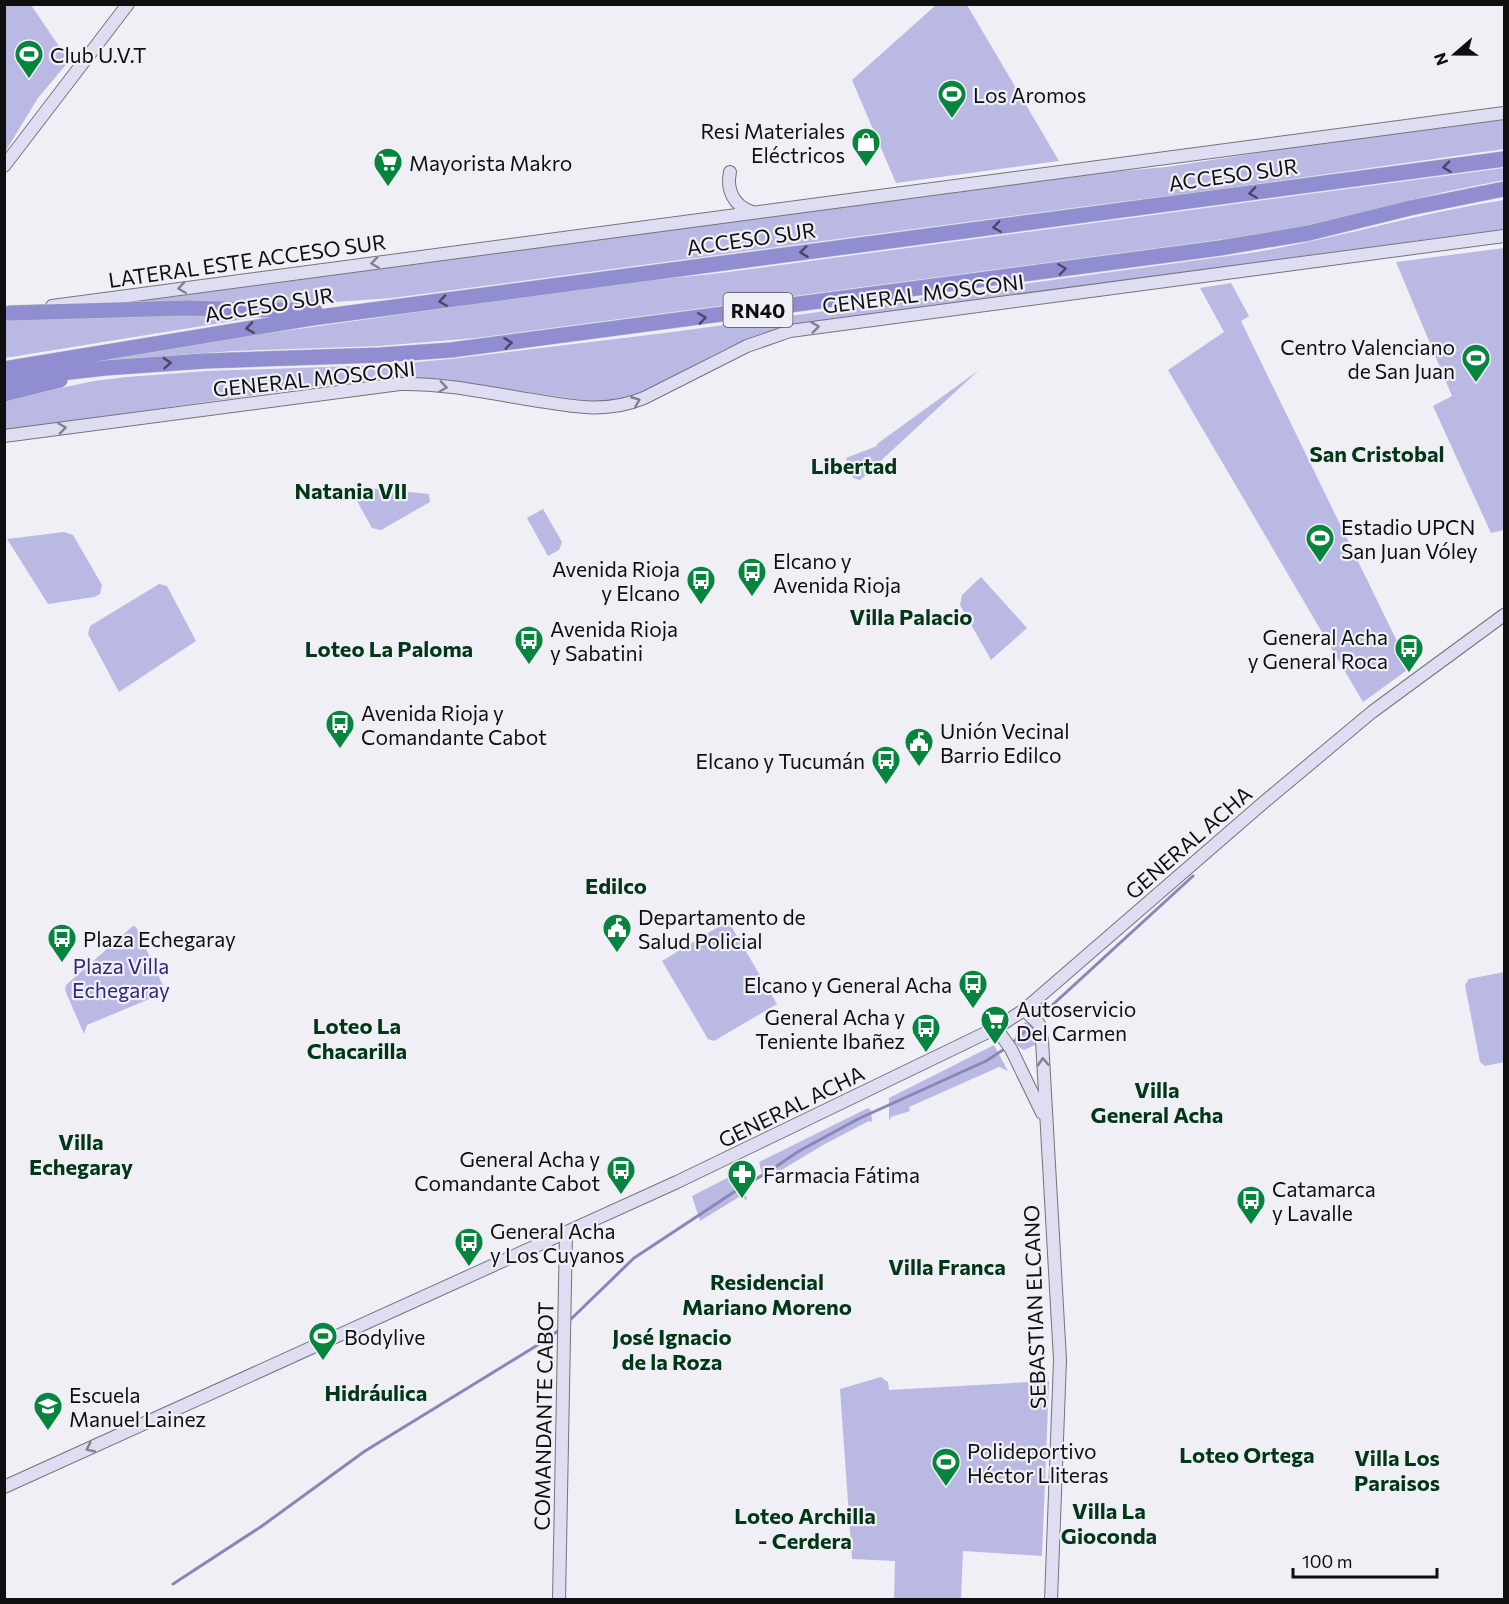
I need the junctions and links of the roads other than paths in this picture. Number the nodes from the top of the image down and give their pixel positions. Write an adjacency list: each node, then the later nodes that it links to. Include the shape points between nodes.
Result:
1 (129, 4): 4 (street)
2 (1504, 112): 7 (street)
3 (1504, 159): 9 (highway, ACCESO SUR / RN40, one-way to 9)
4 (4, 166)
5 (730, 172): 7 (street, via 729,189 734,200)
6 (1504, 189): 11 (highway, RN40, one-way to 6, via 414,353 548,339 1220,248 1289,237)
7 (753, 212): 10 (street, LATERAL ESTE ACCESO SUR, one-way to 10)
8 (1504, 236): 15 (street, GENERAL MOSCONI, one-way to 8, via 400,384 584,408 611,408 644,398 747,346 790,331)
9 (372, 310): 10 (highway, via 186,308); 12 (highway, ACCESO SUR / RN40, one-way to 12)
10 (7, 313)
11 (129, 366): 13 (highway, RN40); 14 (highway)
12 (4, 369)
13 (4, 379)
14 (4, 393)
15 (4, 436)
16 (1504, 615): 17 (street, GENERAL ACHA, via 1366,717)
17 (1024, 1010): 18 (street, GENERAL ACHA); 19 (street, SEBASTIAN ELCANO, one-way to 17, via 1040,1025)
18 (996, 1028): 19 (street, SEBASTIAN ELCANO, via 1011,1049); 20 (street, GENERAL ACHA)
19 (1046, 1120): 23 (street, SEBASTIAN ELCANO, via 1060,1360)
20 (566, 1232): 21 (street, GENERAL ACHA, one-way to 21); 22 (street, COMANDANTE CABOT)
21 (4, 1487)
22 (559, 1599)
23 (1051, 1599)

